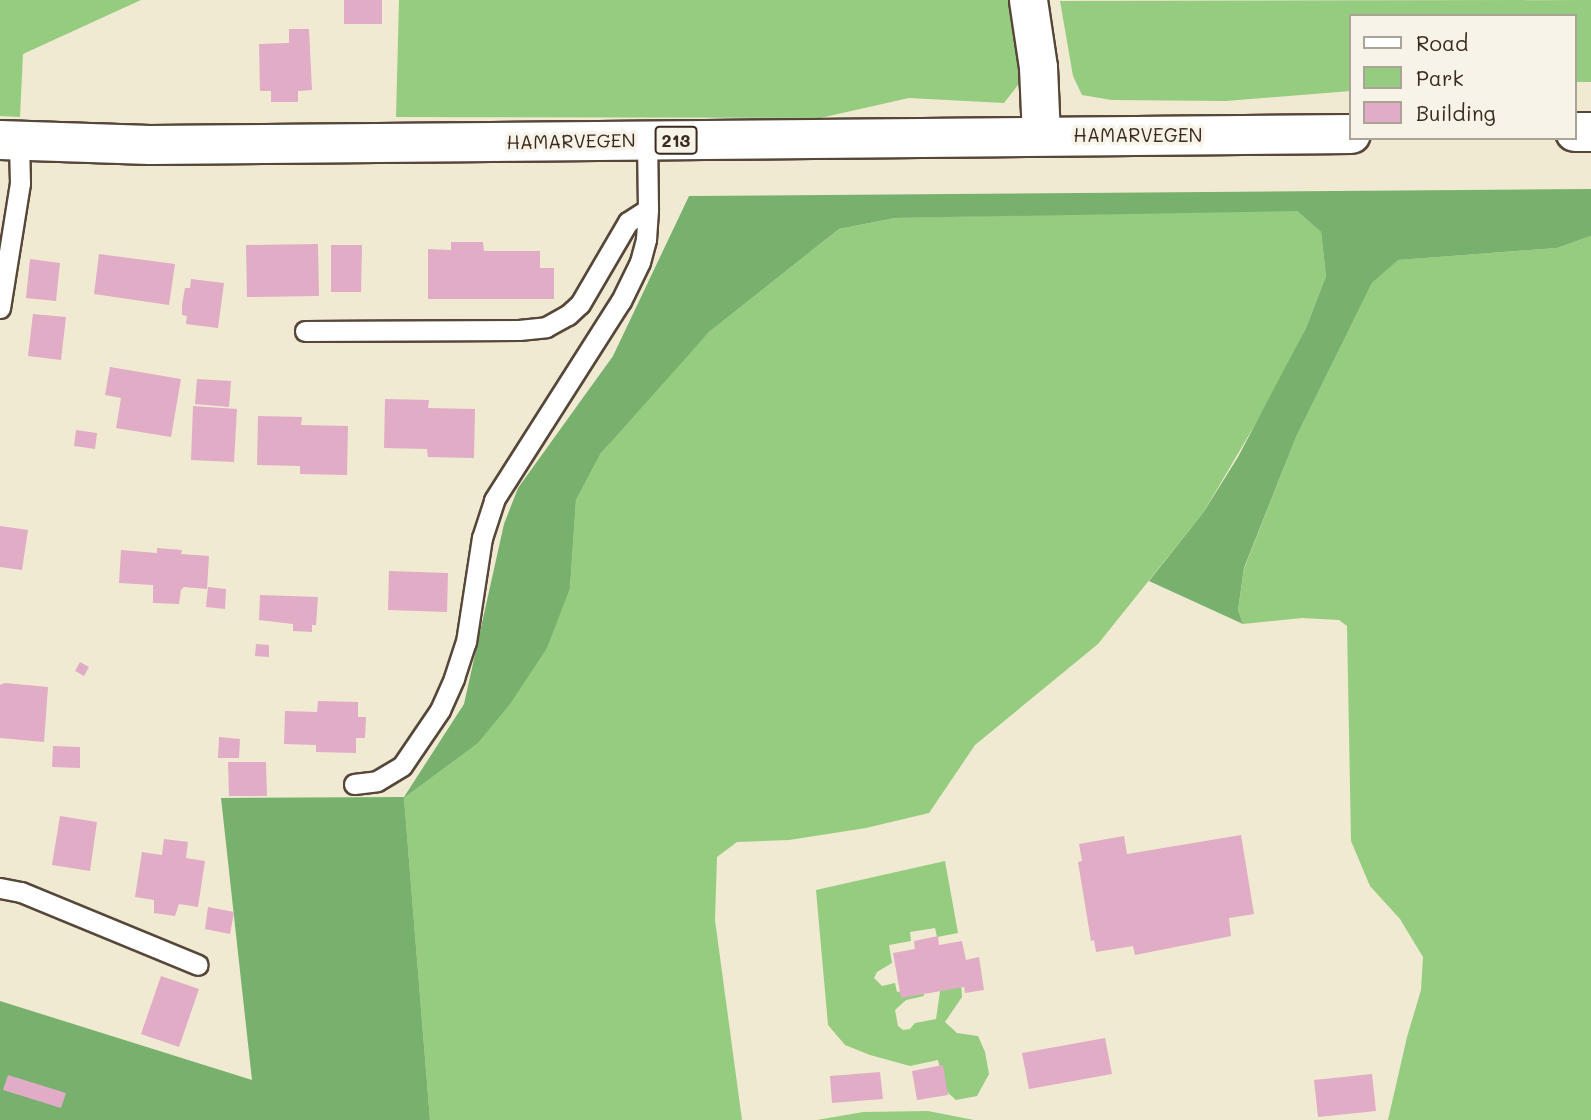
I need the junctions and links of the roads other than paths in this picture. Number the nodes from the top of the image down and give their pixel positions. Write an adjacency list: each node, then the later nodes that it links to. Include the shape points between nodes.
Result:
1 (1028, 0): 3 (street, via 1038,67)
2 (1350, 134): 3 (main road, HAMARVEGEN / 213)
3 (1041, 136): 5 (main road, HAMARVEGEN / 213)
4 (9, 141): 5 (main road, HAMARVEGEN / 213, via 164,145); 7 (lane, via 20,183)
5 (647, 141): 6 (lane)
6 (648, 209): 8 (lane, via 628,222 580,304 547,327); 9 (lane, via 646,239 631,283 494,500 482,538 466,642 440,710 402,765 377,781)
7 (0, 308)
8 (305, 331)
9 (354, 783)
10 (0, 888): 11 (lane, via 21,892)
11 (198, 965)

